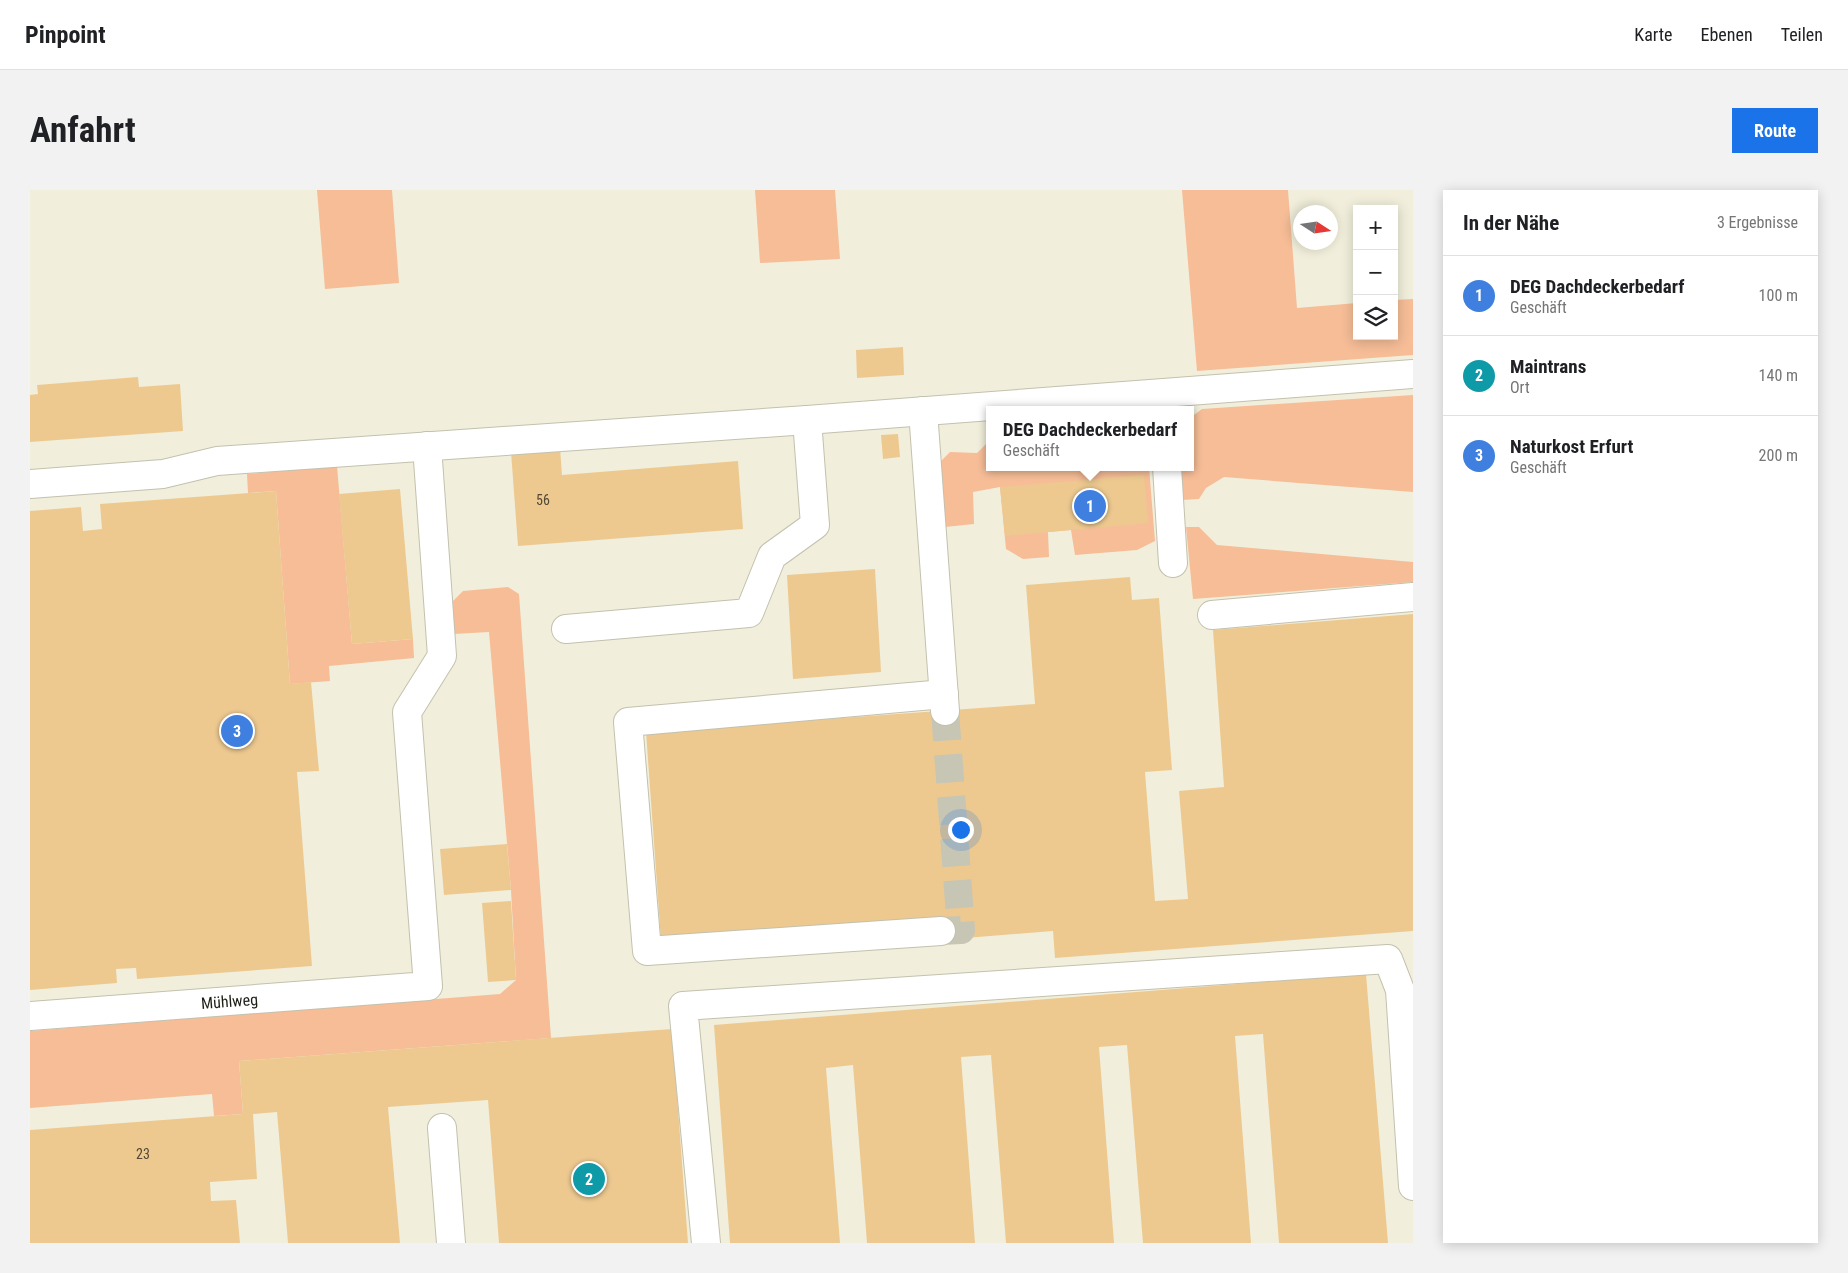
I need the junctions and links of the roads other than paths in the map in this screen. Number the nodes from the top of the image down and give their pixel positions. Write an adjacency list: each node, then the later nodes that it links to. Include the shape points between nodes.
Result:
1 (1413, 374): 2 (lane)
2 (1162, 401): 3 (lane)
3 (1042, 406)
4 (986, 408): 5 (lane)
5 (923, 411): 6 (lane); 14 (lane, via 944,703 628,722 647,951)
6 (807, 420): 7 (lane); 13 (lane, via 815,525 772,556 749,613)
7 (427, 446): 9 (lane, via 217,461 163,474); 15 (lane, Mühlweg, via 442,656 407,712 428,986)
8 (1167, 471): 10 (lane)
9 (30, 484)
10 (1174, 563)
11 (1413, 597): 12 (lane)
12 (1212, 615)
13 (566, 629)
14 (941, 932)
15 (30, 1016)
16 (442, 1128): 18 (lane)
17 (1413, 1186): 19 (lane, via 1400,990 1388,959 683,1006)
18 (451, 1243)
19 (706, 1243)

